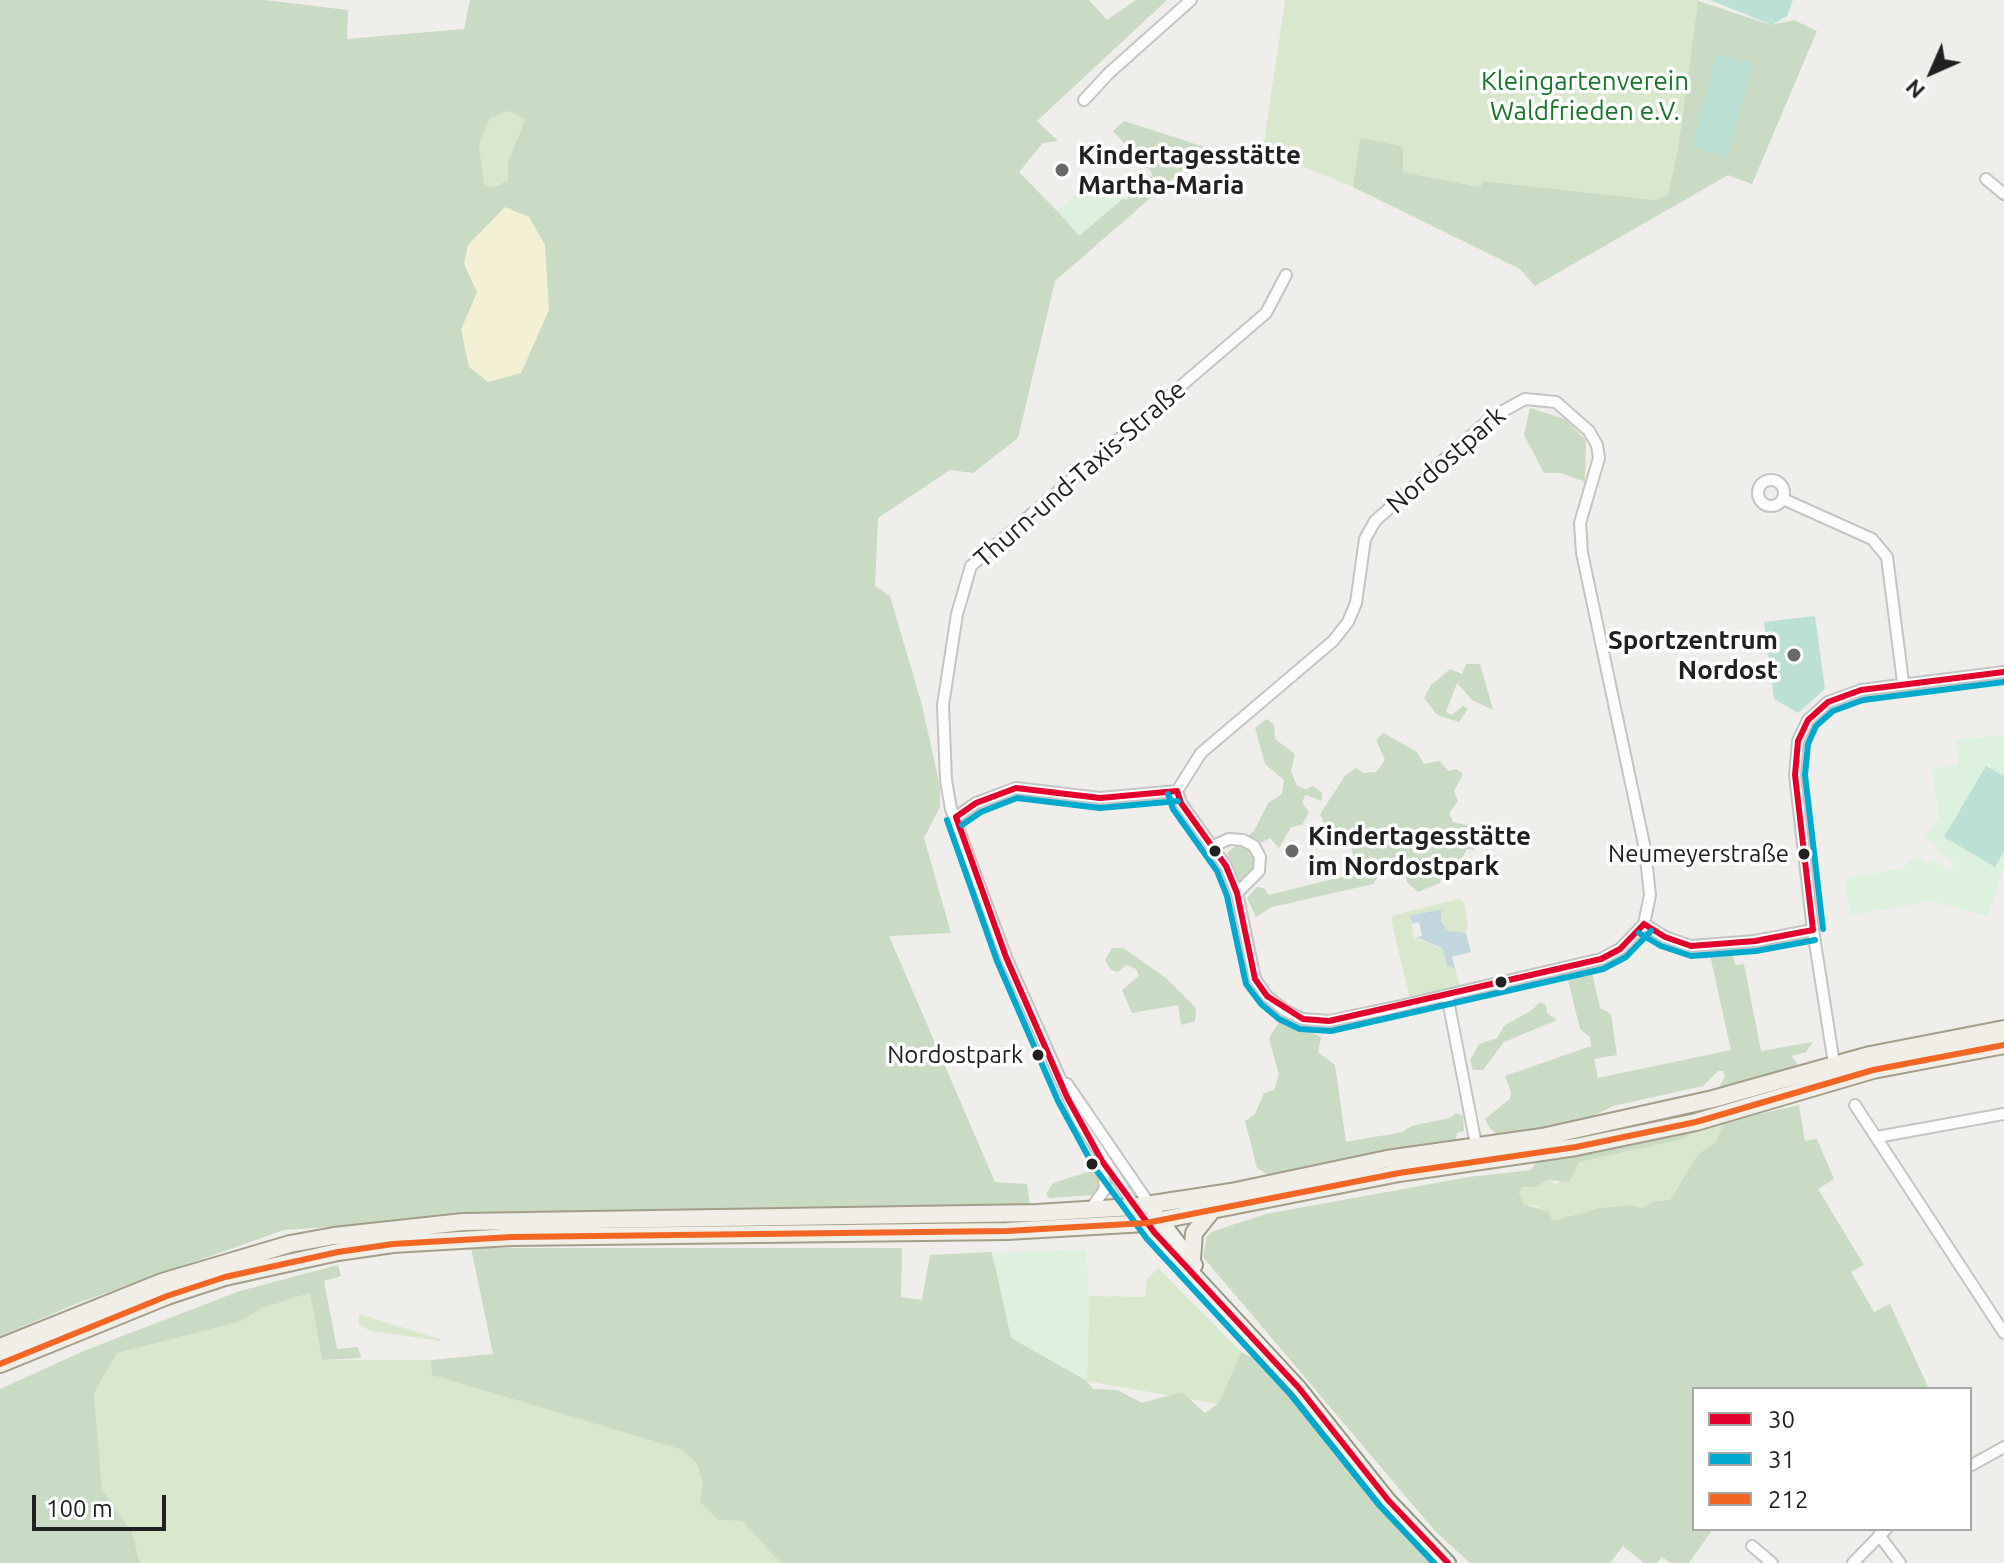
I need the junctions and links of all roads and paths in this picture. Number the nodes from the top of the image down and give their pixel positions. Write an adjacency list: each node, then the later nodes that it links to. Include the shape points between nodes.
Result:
1 (1191, 0): 2 (street)
2 (1084, 100)
3 (1986, 179): 4 (street)
4 (2004, 194)
5 (1286, 275): 10 (street, Thurn-und-Taxis-Straße, via 1266,313 971,566 957,614 943,705 946,780)
6 (1783, 499): 8 (street, via 1872,539 1887,557)
7 (2004, 672): 8 (street)
8 (1903, 682): 14 (street, via 1828,702 1808,720 1798,741 1795,775)
9 (1177, 791): 10 (street, via 1100,798 1016,788); 11 (street); 13 (street, Nordostpark, via 1201,753 1333,641 1348,622 1356,603 1365,539 1375,521 1492,417 1525,399 1545,399 1573,415 1597,445 1599,458 1580,523 1582,553 1645,849 1650,895)
10 (956, 817): 18 (street, Thurn-und-Taxis-Straße, via 1006,957)
11 (1213, 846): 12 (street); 12 (street, via 1243,840 1260,857 1259,871)
12 (1237, 893): 15 (street, via 1255,979 1284,1010 1303,1019 1329,1021)
13 (1644, 924): 14 (street, via 1691,946); 15 (street, via 1620,949 1601,959)
14 (1813, 930): 19 (street)
15 (1447, 995): 23 (street)
16 (2004, 1029): 19 (main road)
17 (2004, 1045): 19 (main road)
18 (1059, 1072): 24 (street, Thurn-und-Taxis-Straße); 25 (street, Thurn-und-Taxis-Straße)
19 (1836, 1072): 23 (main road)
20 (1855, 1105): 22 (street)
21 (2004, 1114): 22 (street)
22 (1877, 1137): 31 (street)
23 (1478, 1155): 25 (main road, via 1387,1159); 27 (main road)
24 (1102, 1161): 25 (street, Thurn-und-Taxis-Straße); 26 (street, via 1105,1189)
25 (1142, 1206): 26 (main road); 28 (main road)
26 (1088, 1211): 32 (main road, via 463,1222 393,1228 290,1244 223,1262)
27 (1210, 1213): 28 (main road); 29 (main road, via 1194,1233)
28 (1153, 1222): 29 (main road); 30 (main road); 33 (main road, via 1040,1231 512,1237 393,1244 225,1277)
29 (1192, 1259): 30 (main road)
30 (1209, 1289): 38 (main road)
31 (2004, 1333)
32 (0, 1347)
33 (0, 1364)
34 (2004, 1447): 35 (street)
35 (1972, 1465)
36 (1882, 1532): 40 (street); 41 (street)
37 (1752, 1546): 39 (street)
38 (1448, 1563)
39 (1772, 1563)
40 (1853, 1563)
41 (1900, 1563)

